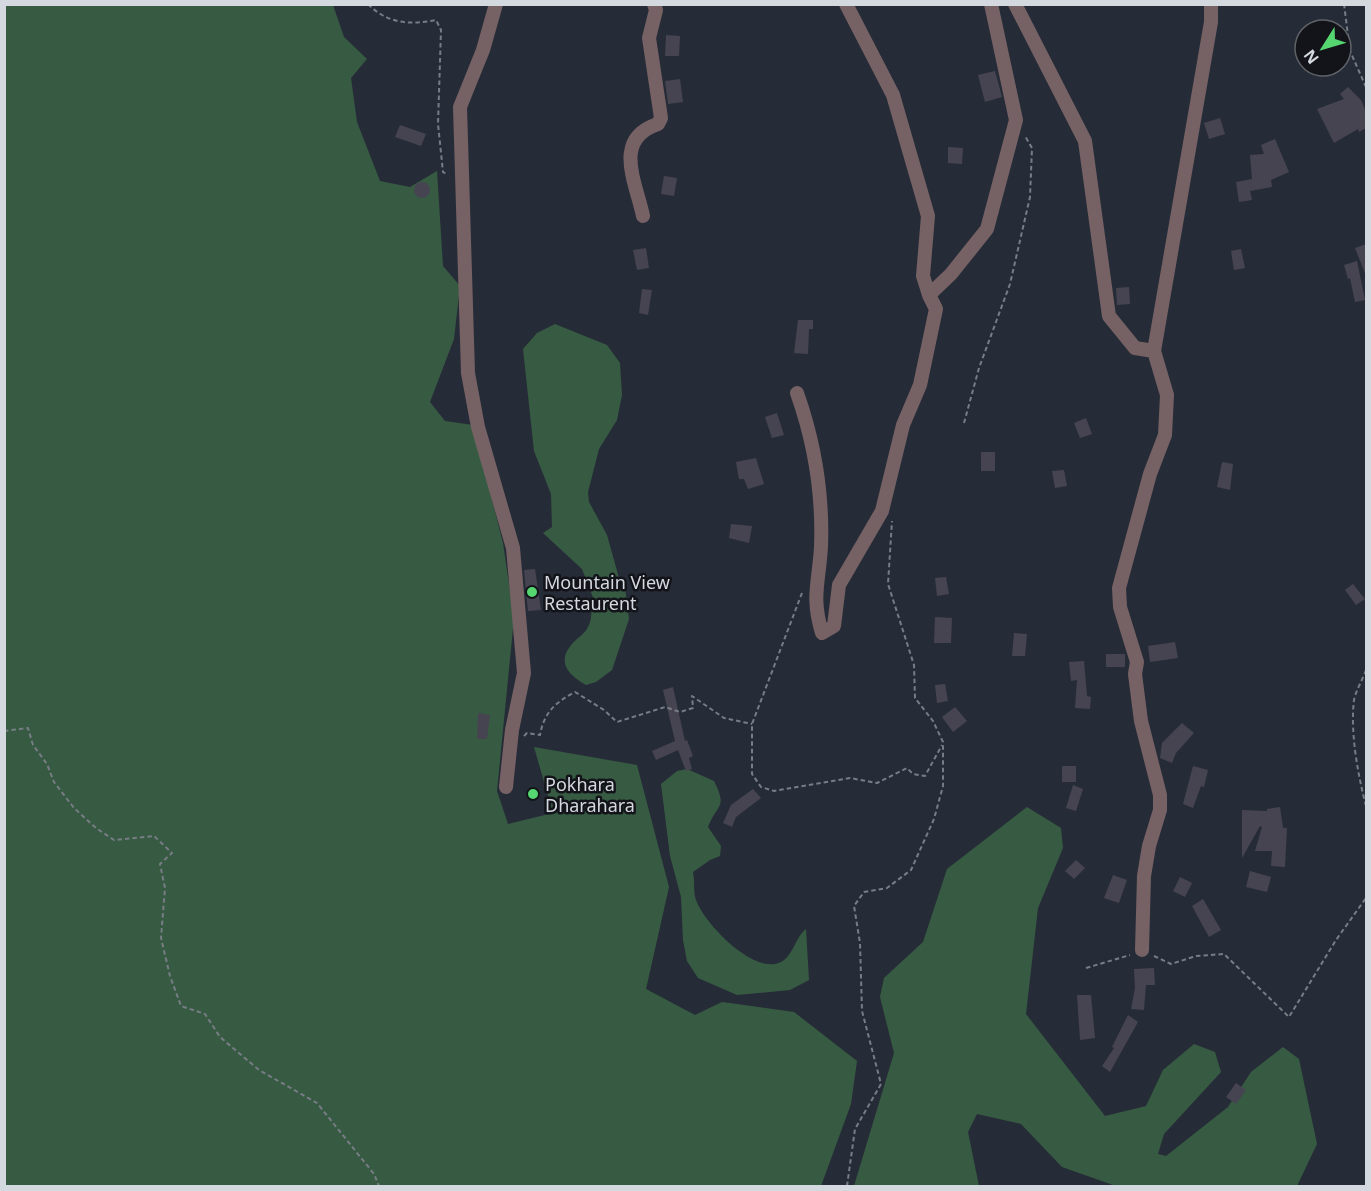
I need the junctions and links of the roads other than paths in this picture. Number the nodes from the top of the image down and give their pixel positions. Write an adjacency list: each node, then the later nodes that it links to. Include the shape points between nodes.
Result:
1 (496, 4): 11 (street, via 483,51 460,107 468,373 478,427 513,548 524,672)
2 (654, 4): 7 (street, via 649,38 661,118 658,124 641,131 630,151)
3 (846, 4): 8 (street, via 893,95 925,205 928,216 923,276)
4 (991, 4): 8 (street, via 1016,120 987,229)
5 (1015, 4): 9 (street, via 1084,141 1108,316 1135,348)
6 (1211, 4): 9 (street)
7 (643, 216)
8 (929, 295): 10 (street, via 936,309 920,385 903,425 882,510 839,585 834,626 822,633 814,609 821,548 819,500 813,446)
9 (1154, 351): 12 (street, via 1167,395 1165,435 1150,474 1119,588 1120,607 1137,662 1141,721 1160,795 1144,876)
10 (797, 393)
11 (506, 787)
12 (1142, 950)

